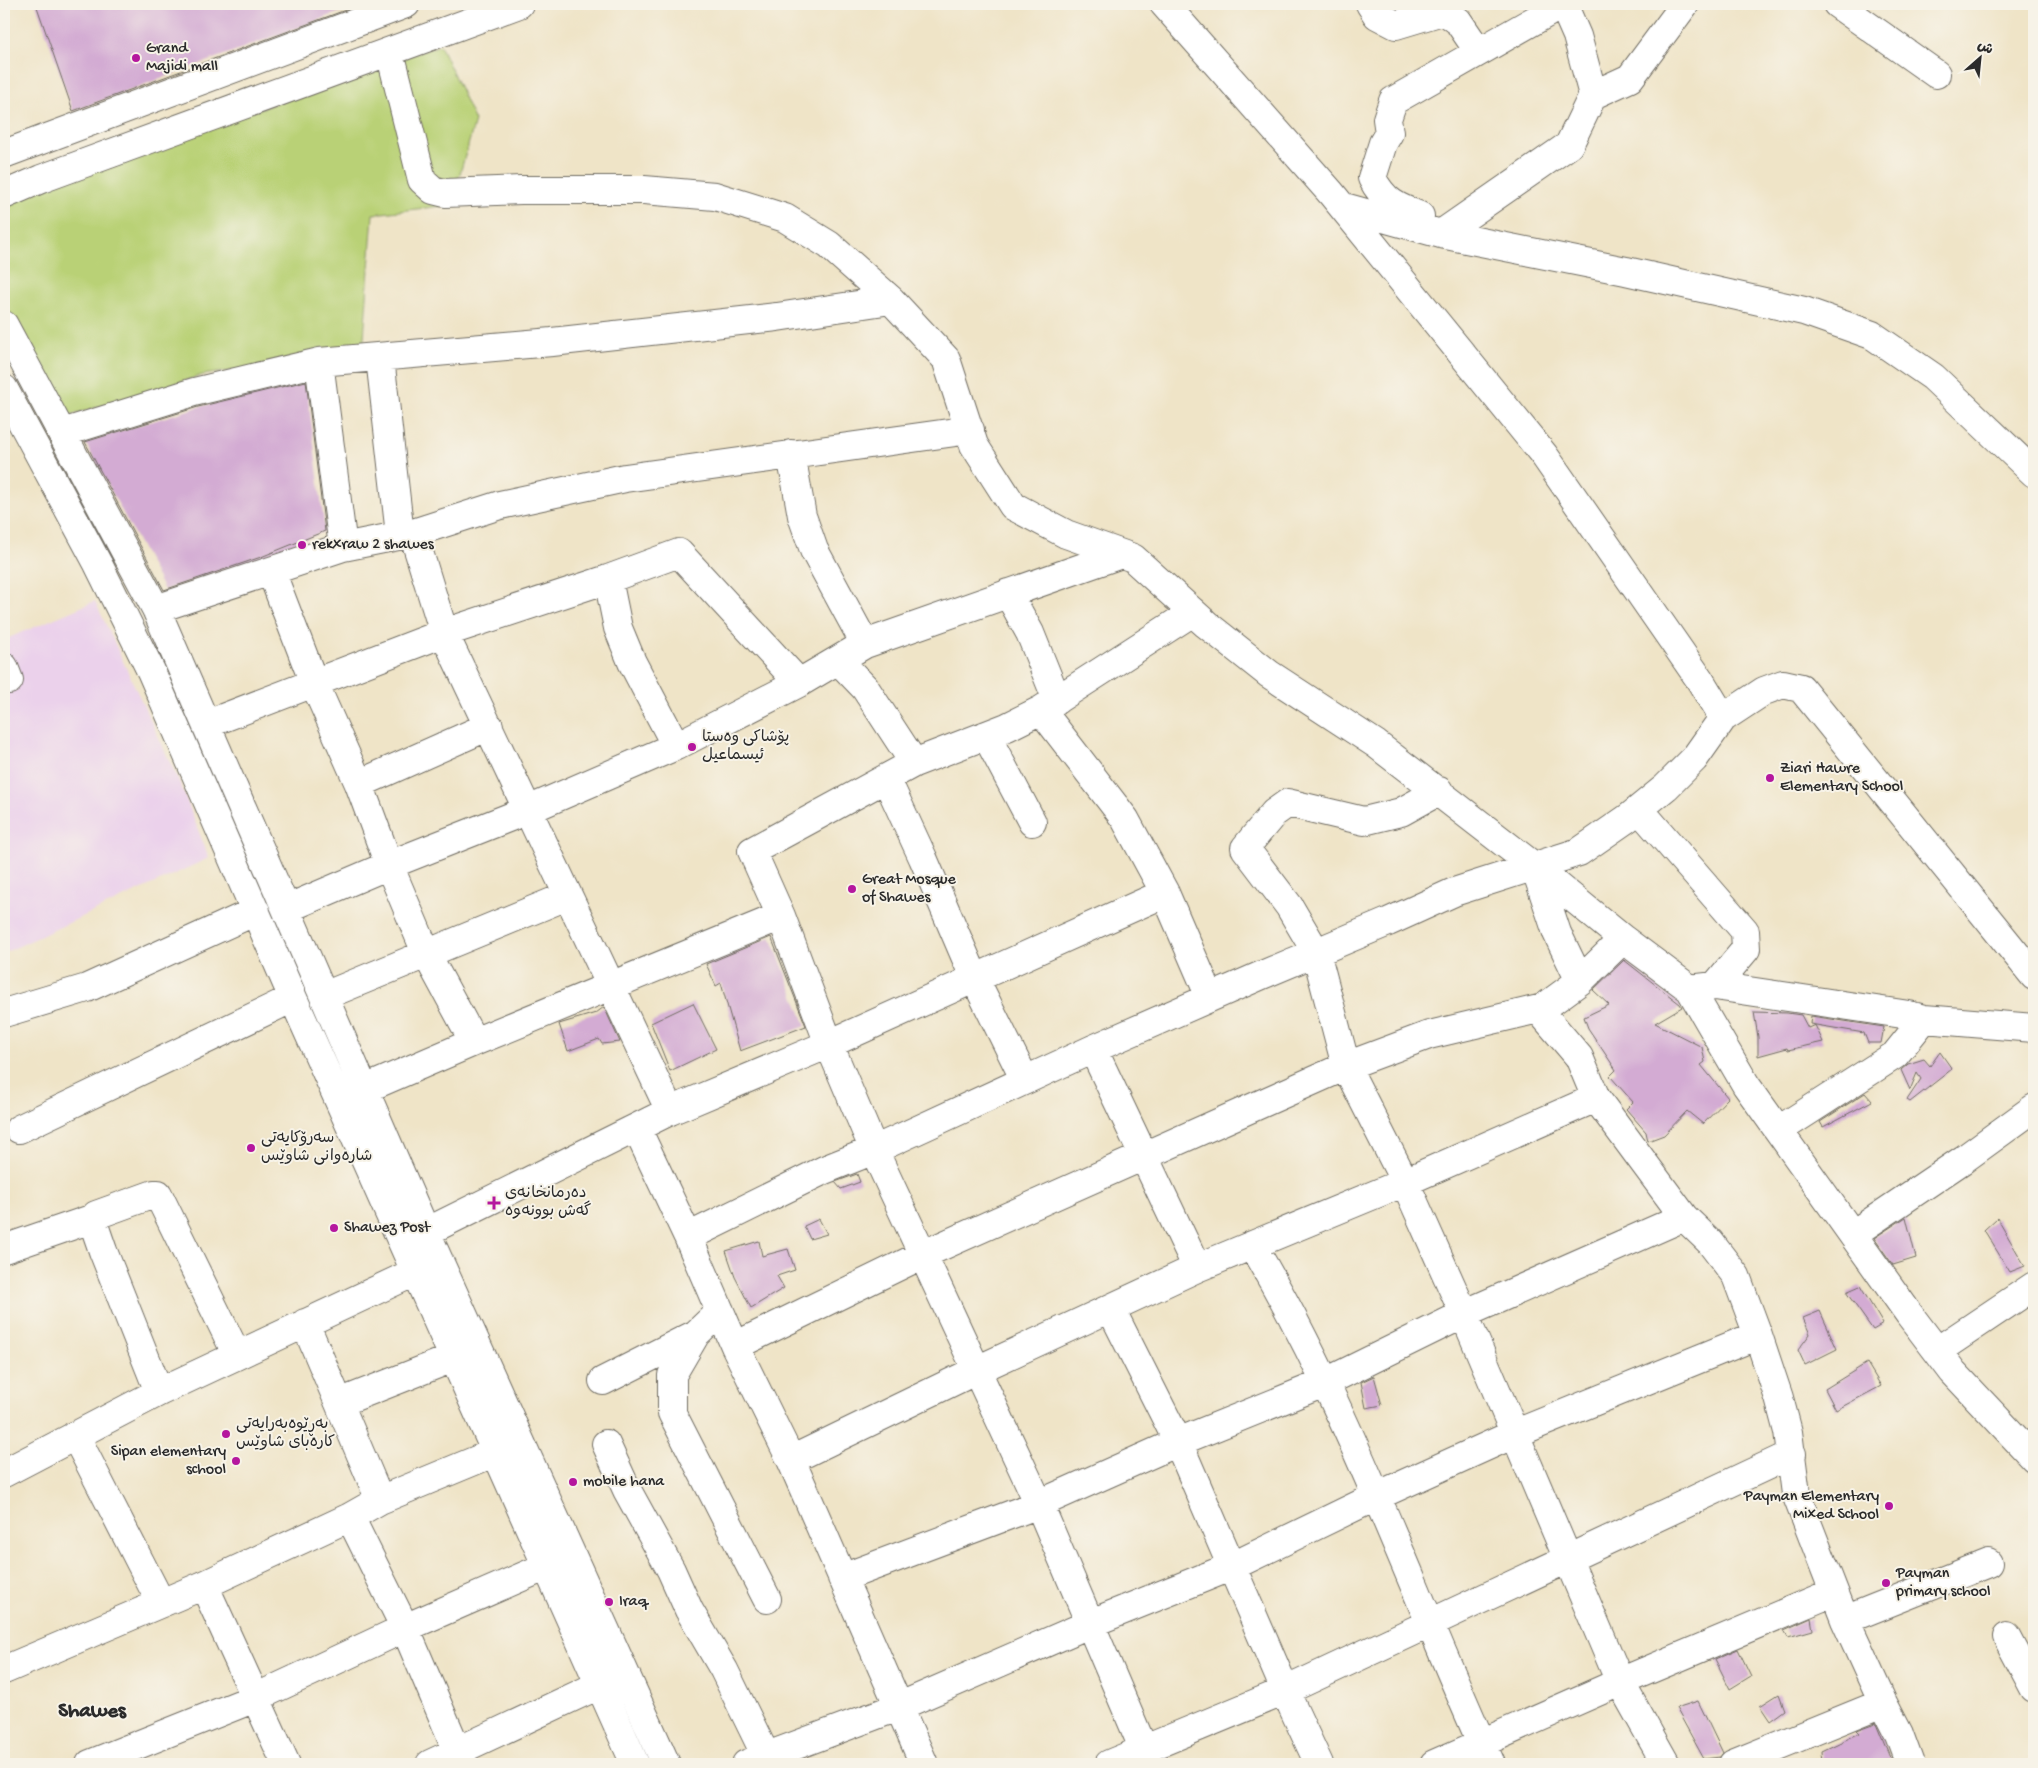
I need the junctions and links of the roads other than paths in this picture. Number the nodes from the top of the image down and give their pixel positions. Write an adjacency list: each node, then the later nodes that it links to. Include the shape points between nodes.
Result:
1 (406, 4): 12 (street)
2 (519, 4): 8 (street)
3 (1164, 4): 14 (street)
4 (1370, 4): 9 (street, via 1377,15 1396,25 1446,12 1458,21)
5 (1563, 4): 9 (street); 11 (street, via 1577,36)
6 (1685, 4): 11 (street, via 1630,78)
7 (1837, 4): 10 (street)
8 (390, 52): 13 (street); 16 (street, via 422,180 433,190 446,193 644,190 715,196 785,218 829,245)
9 (1479, 52): 15 (street, via 1393,101 1387,119 1389,133 1372,178 1393,206)
10 (1936, 74)
11 (1593, 95): 15 (street, via 1569,145)
12 (4, 154)
13 (4, 195)
14 (1344, 207): 15 (street); 41 (street, via 1544,454)
15 (1445, 231): 24 (street, via 1804,312 1872,335 1933,378)
16 (891, 300): 18 (street, via 777,317); 21 (street, via 946,359)
17 (4, 325): 22 (street)
18 (380, 358): 19 (street); 27 (street)
19 (319, 362): 22 (street, via 194,392); 28 (street)
20 (4, 389): 26 (street)
21 (970, 430): 23 (street); 29 (street, via 974,445 1013,506 1066,534)
22 (62, 433): 25 (street)
23 (791, 454): 27 (street, via 625,478 500,505); 36 (street, via 802,516 814,550)
24 (2034, 473)
25 (97, 498): 26 (street); 33 (street)
26 (70, 511): 58 (street, via 151,671)
27 (407, 534): 28 (street); 35 (street)
28 (343, 547): 30 (street)
29 (1121, 554): 32 (street); 34 (street, via 1133,558)
30 (271, 571): 33 (street); 38 (street)
31 (608, 579): 35 (street); 39 (street, via 679,553); 45 (street, via 618,628)
32 (1008, 593): 36 (street); 40 (street, via 1030,633)
33 (156, 609): 42 (street)
34 (1193, 612): 40 (street); 49 (street, via 1269,674 1376,744)
35 (444, 633): 38 (street); 43 (street)
36 (865, 644): 37 (street)
37 (839, 661): 39 (street); 46 (street, via 865,688)
38 (314, 683): 42 (street); 48 (street)
39 (799, 683): 45 (street)
40 (1049, 705): 44 (street); 55 (street, via 1125,819)
41 (1723, 718): 50 (street, via 1694,759); 63 (street, via 1764,690 1783,684 1801,688)
42 (207, 724): 57 (street)
43 (489, 726): 48 (street); 51 (street)
44 (986, 735): 46 (street); 52 (street)
45 (676, 746): 51 (street)
46 (914, 763): 47 (street)
47 (886, 778): 59 (street, via 752,851); 64 (street)
48 (360, 784): 53 (street)
49 (1439, 791): 54 (street); 61 (street, via 1401,812 1364,821 1288,803 1274,813 1244,848 1289,906)
50 (1639, 809): 54 (street, via 1579,852); 67 (street, via 1744,931 1746,949)
51 (528, 810): 53 (street); 56 (street)
52 (1032, 822)
53 (389, 865): 57 (street); 62 (street)
54 (1535, 867): 60 (street); 61 (street, via 1454,892); 65 (street, via 1557,933)
55 (1165, 893): 64 (street); 69 (street)
56 (567, 896): 62 (street); 66 (street)
57 (286, 909): 68 (street)
58 (256, 911): 70 (street); 72 (street, via 87,988)
59 (781, 916): 66 (street); 76 (street)
60 (1623, 939): 65 (street); 67 (street)
61 (1316, 952): 69 (street); 78 (street)
62 (426, 955): 68 (street); 75 (street)
63 (2034, 976)
64 (974, 977): 76 (street); 79 (street)
65 (1580, 981): 71 (street)
66 (612, 986): 75 (street); 83 (street)
67 (1702, 988): 73 (street); 86 (street, via 1746,1085)
68 (324, 996): 80 (street)
69 (1210, 997): 77 (street)
70 (293, 998): 84 (street); 94 (street)
71 (1543, 1008): 78 (street, via 1429,1035); 81 (street, via 1544,1016 1579,1058)
72 (4, 1013)
73 (1924, 1019): 74 (street); 86 (street, via 1895,1056)
74 (2034, 1028)
75 (474, 1042): 80 (street)
76 (829, 1044): 83 (street); 87 (street)
77 (1093, 1049): 79 (street); 88 (street)
78 (1346, 1066): 88 (street); 89 (street)
79 (1025, 1080): 87 (street)
80 (365, 1090): 94 (street)
81 (1596, 1098): 89 (street); 90 (street)
82 (2034, 1108): 92 (street)
83 (670, 1112): 85 (street)
84 (19, 1129)
85 (637, 1129): 93 (street); 94 (street)
86 (1779, 1130): 92 (street)
87 (874, 1150): 93 (street, via 824,1170); 97 (street)
88 (1144, 1157): 97 (street); 99 (street)
89 (1405, 1182): 95 (street); 103 (street)
90 (1684, 1216): 103 (street); 106 (street, via 1710,1242 1736,1276)
91 (94, 1218): 96 (street); 109 (street, via 158,1194); 114 (street, via 103,1251)
92 (1853, 1234): 108 (street)
93 (688, 1236): 102 (street)
94 (414, 1238): 98 (street)
95 (1252, 1245): 99 (street); 113 (street, via 1276,1285)
96 (4, 1249)
97 (924, 1254): 107 (street); 111 (street)
98 (427, 1267): 104 (street); 110 (street); 159 (street)
99 (1197, 1268): 101 (street)
100 (2034, 1286): 108 (street)
101 (1111, 1308): 111 (street); 118 (street)
102 (720, 1312): 105 (street); 107 (street)
103 (1464, 1314): 113 (street); 116 (street)
104 (304, 1323): 109 (street); 115 (street)
105 (696, 1334): 112 (street); 136 (street, via 672,1375 672,1413)
106 (1758, 1335): 116 (street); 122 (street, via 1779,1398)
107 (735, 1346): 123 (street)
108 (1937, 1351): 120 (street, via 1954,1372)
109 (237, 1355): 114 (street)
110 (453, 1358): 115 (street); 121 (street)
111 (977, 1370): 123 (street); 127 (street)
112 (603, 1380)
113 (1324, 1383): 118 (street); 125 (street)
114 (159, 1392): 117 (street)
115 (339, 1404): 126 (street)
116 (1514, 1434): 125 (street); 129 (street)
117 (75, 1435): 124 (street); 137 (street)
118 (1178, 1442): 127 (street); 132 (street)
119 (606, 1444): 154 (street, via 627,1490 724,1670)
120 (2029, 1444)
121 (496, 1452): 126 (street); 131 (street)
122 (1792, 1454): 129 (street); 135 (street, via 1796,1494)
123 (791, 1460): 133 (street)
124 (4, 1473)
125 (1377, 1496): 132 (street); 139 (street)
126 (380, 1500): 128 (street)
127 (1039, 1504): 133 (street); 140 (street)
128 (350, 1517): 134 (street); 141 (street)
129 (1568, 1558): 139 (street); 144 (street)
130 (1988, 1563): 138 (street)
131 (546, 1566): 141 (street); 145 (street)
132 (1233, 1566): 140 (street); 147 (street)
133 (842, 1578): 150 (street)
134 (204, 1585): 137 (street); 148 (street)
135 (1834, 1592): 138 (street); 144 (street)
136 (767, 1599)
137 (161, 1603): 143 (street)
138 (1845, 1620): 149 (street)
139 (1430, 1623): 147 (street); 151 (street)
140 (1089, 1624): 150 (street); 152 (street)
141 (404, 1628): 148 (street); 153 (street)
142 (2007, 1637): 146 (street)
143 (4, 1670)
144 (1620, 1682): 151 (street); 164 (street)
145 (598, 1684): 153 (street); 158 (street)
146 (2034, 1688)
147 (1285, 1691): 152 (street); 162 (street)
148 (255, 1698): 155 (street); 156 (street)
149 (1882, 1703): 165 (street); 166 (street, via 1899,1734)
150 (898, 1707): 154 (street); 160 (street)
151 (1486, 1753): 163 (street)
152 (1146, 1757): 161 (street)
153 (461, 1758): 157 (street)
154 (756, 1760)
155 (104, 1761)
156 (286, 1764)
157 (430, 1764)
158 (635, 1764)
159 (666, 1764)
160 (924, 1764)
161 (1109, 1764)
162 (1319, 1764)
163 (1434, 1764)
164 (1666, 1764)
165 (1733, 1764)
166 (1910, 1764)

